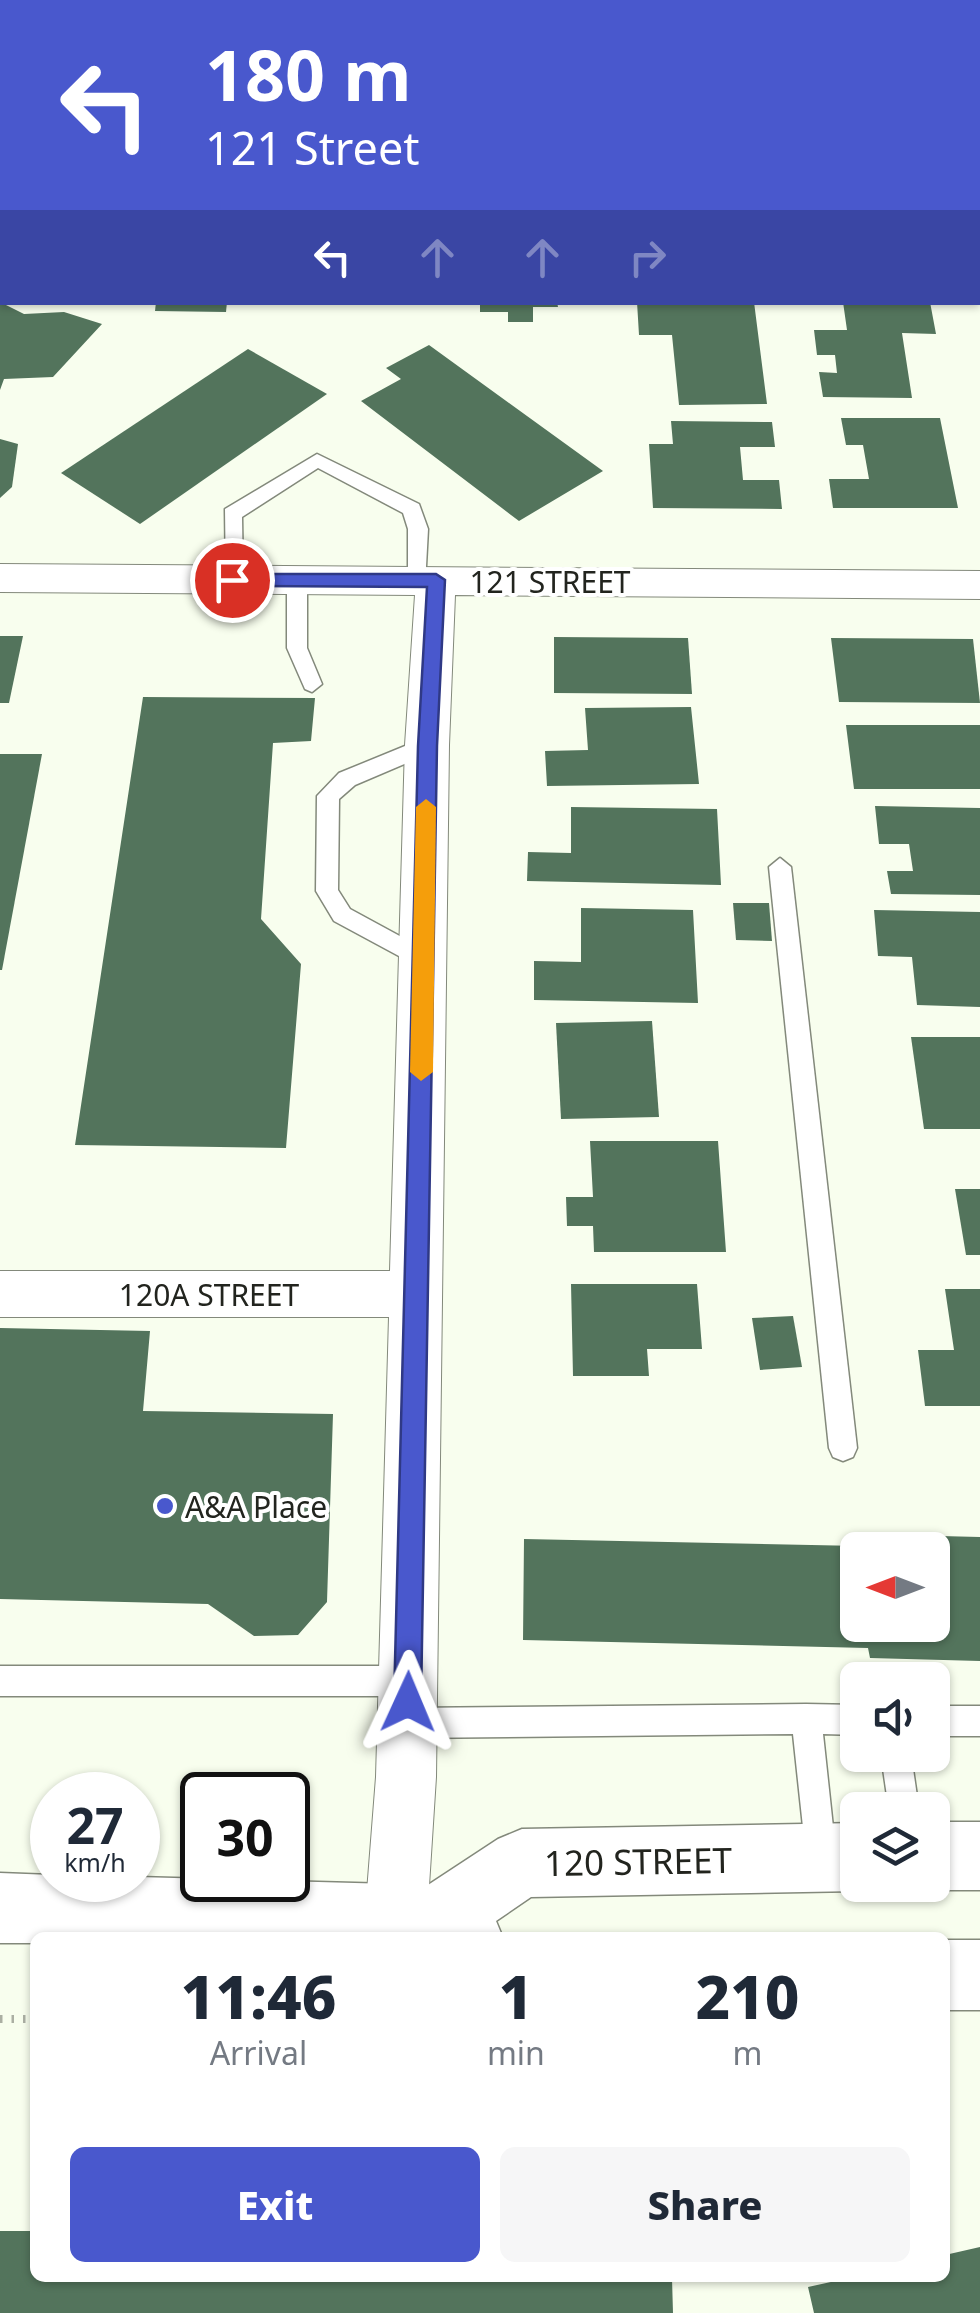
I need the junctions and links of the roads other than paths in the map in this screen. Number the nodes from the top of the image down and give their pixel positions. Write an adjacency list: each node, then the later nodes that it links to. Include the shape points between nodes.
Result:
1 (0, 578): 2 (street, 121 STREET)
2 (232, 580): 3 (street, 121 STREET); 4 (lane, via 232,514 317,460 412,509)
3 (297, 580): 4 (street, 121 STREET); 6 (lane, via 297,648)
4 (427, 580): 5 (street, 121 STREET); 7 (street)
5 (980, 585)
6 (312, 684)
7 (428, 746): 9 (street); 9 (lane, via 347,779 328,796 327,891 342,915)
8 (780, 867): 12 (lane)
9 (423, 960): 11 (street)
10 (0, 1294): 11 (street, 120A STREET)
11 (418, 1294): 14 (street)
12 (843, 1448)
13 (0, 1681): 14 (lane)
14 (408, 1702): 15 (lane); 23 (street)
15 (806, 1720): 16 (lane); 21 (lane)
16 (840, 1720)
17 (950, 1720): 18 (lane)
18 (980, 1721)
19 (950, 1856): 20 (main road)
20 (980, 1856)
21 (839, 1857): 23 (main road, 120 STREET, via 522,1863)
22 (0, 1908): 23 (main road)
23 (434, 1925)
24 (950, 1974): 25 (main road)
25 (980, 1975)

